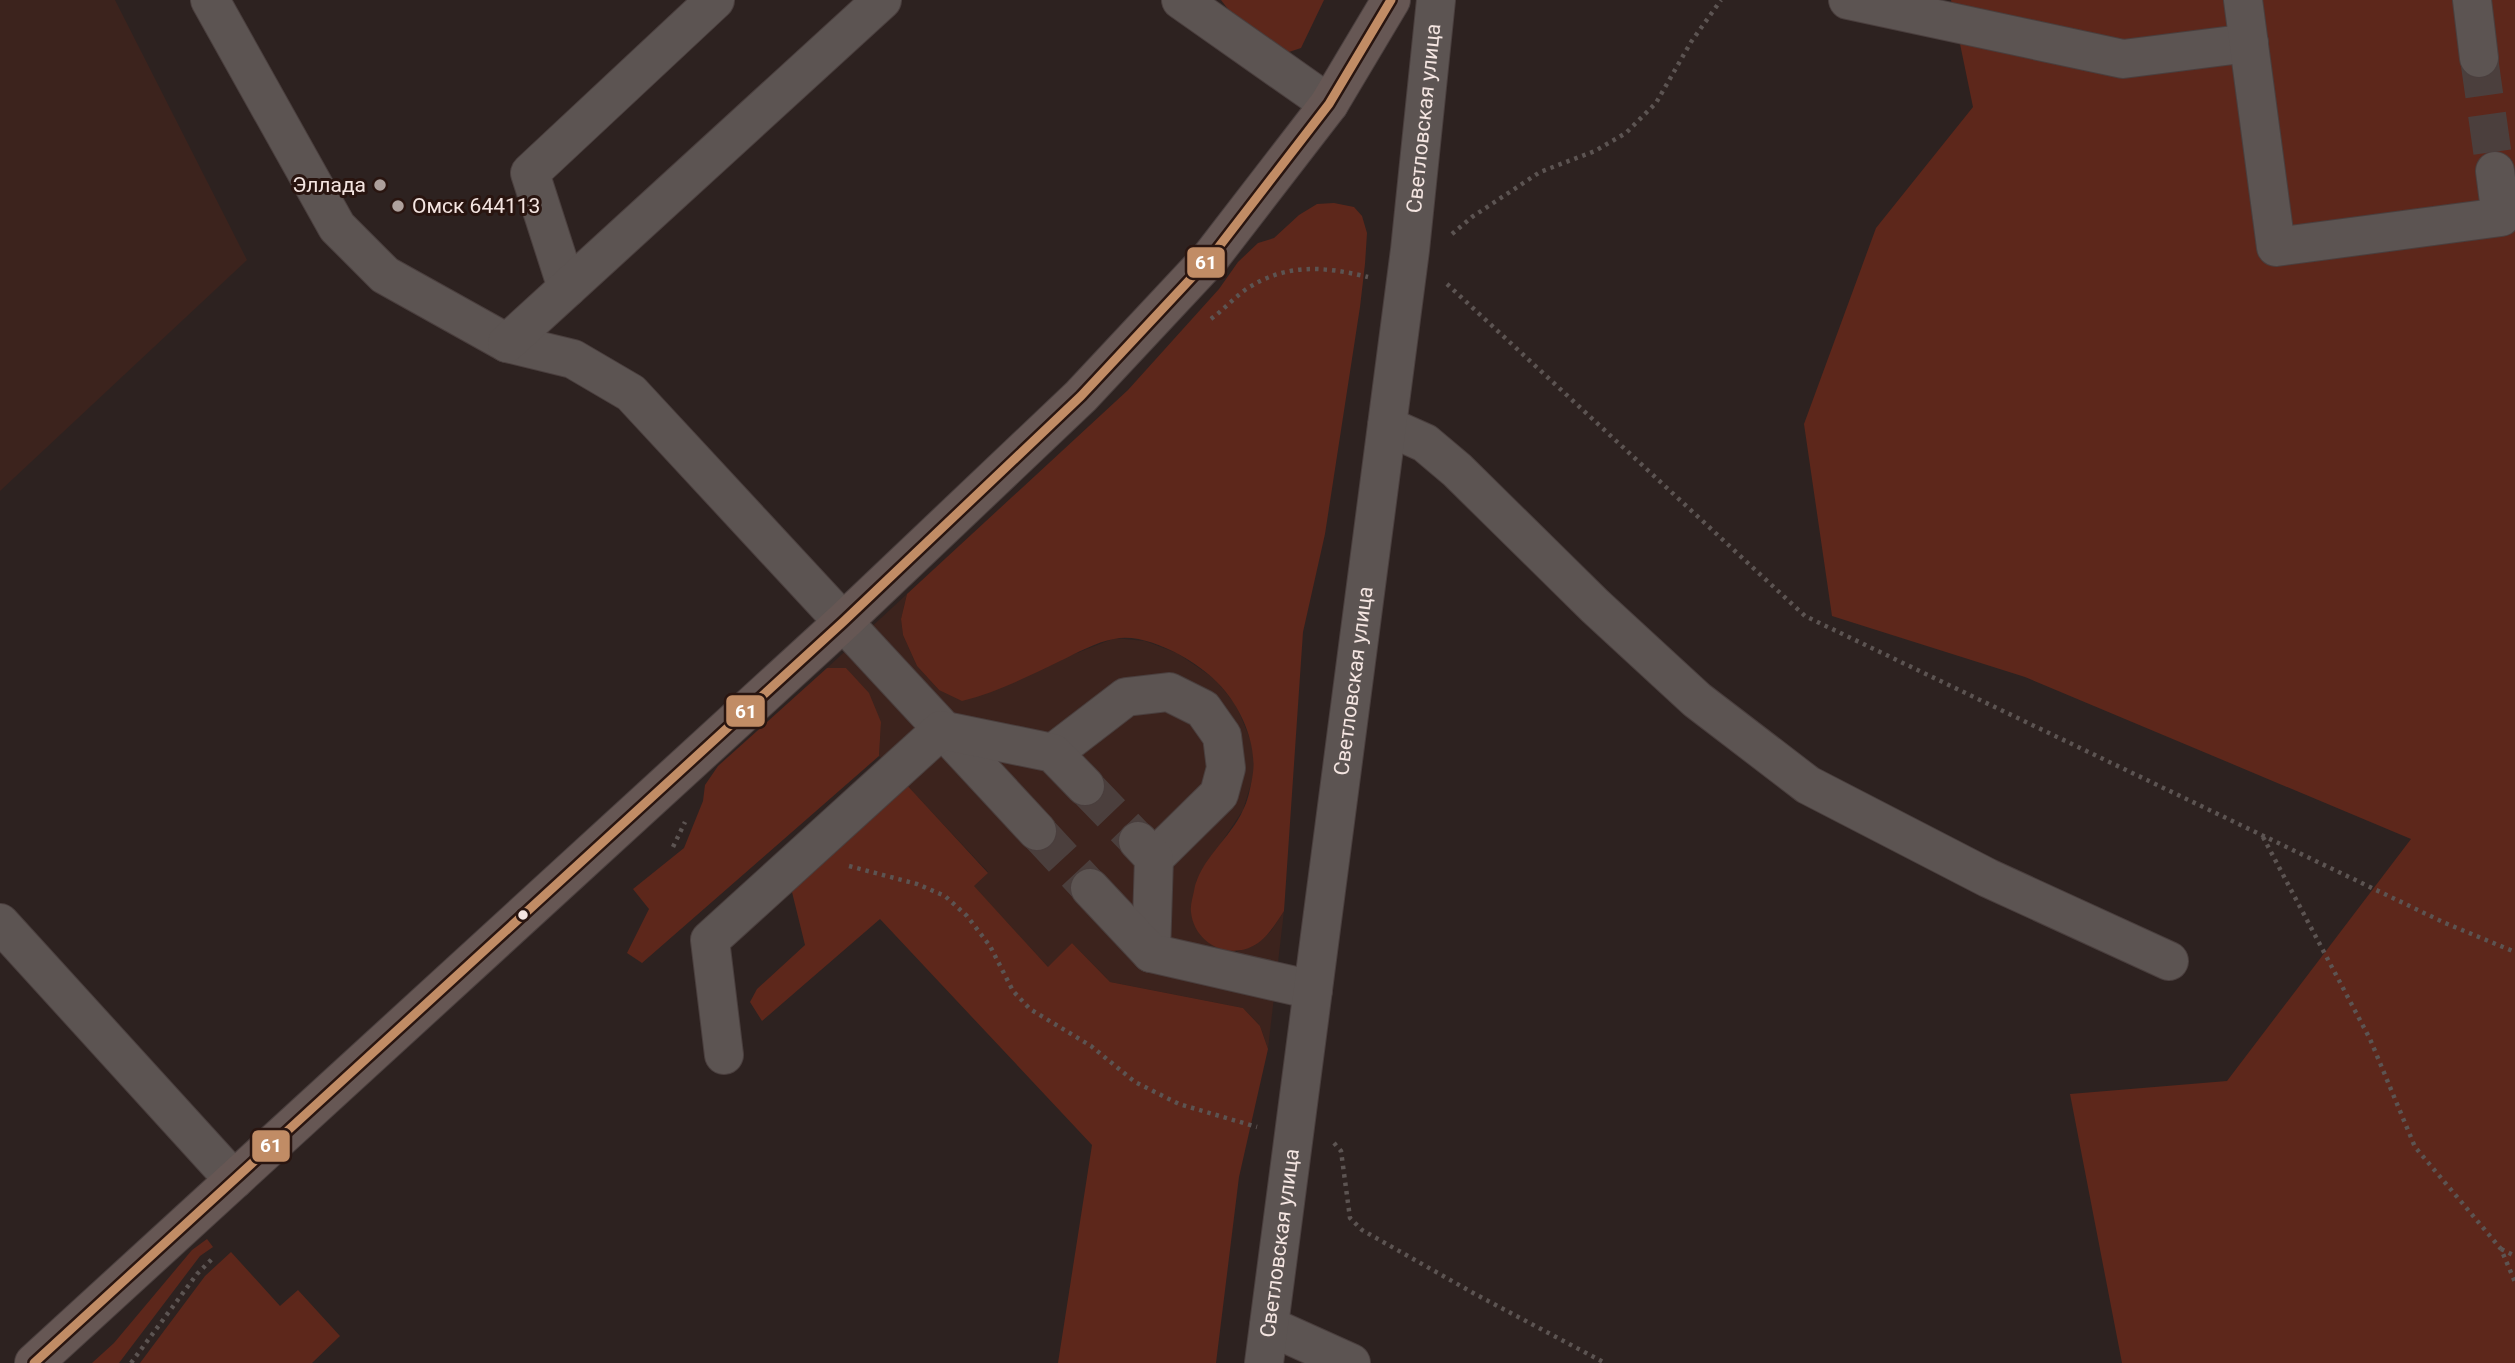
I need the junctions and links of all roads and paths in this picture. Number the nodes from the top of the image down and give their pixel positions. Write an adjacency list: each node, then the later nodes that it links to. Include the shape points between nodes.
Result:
1 (210, 0): 19 (street, via 337,226 385,275)
2 (715, 0): 17 (street, via 530,173)
3 (882, 0): 17 (street)
4 (1182, 0): 13 (street)
5 (1391, 0): 13 (main road)
6 (1436, 0): 16 (street, Светловская улица)
7 (1721, 0): 15 (path, via 1656,103 1626,133 1595,151 1540,172)
8 (1848, 0): 11 (street, via 2123,59)
9 (2243, 0): 11 (street)
10 (2472, 0): 12 (street)
11 (2249, 43): 14 (street, via 2276,247 2501,218)
12 (2479, 58)
13 (1329, 104): 21 (main road, via 1211,257 1109,366)
14 (2495, 171)
15 (1448, 238)
16 (1408, 268): 18 (path, via 1295,269 1243,292); 20 (street, Светловская улица); 27 (path, via 1805,616)
17 (567, 288): 19 (street)
18 (1205, 325)
19 (508, 343): 21 (street, via 573,359 631,393)
20 (1387, 426): 34 (street, via 1424,443 1457,470 1697,699 1808,785 1988,878); 35 (street, Светловская улица)
21 (843, 622): 22 (street); 38 (main road)
22 (941, 730): 23 (street); 26 (street); 29 (street)
23 (1053, 753): 24 (street); 33 (street, via 1126,697 1169,692 1203,709 1222,736 1226,768 1219,794 1146,850)
24 (1085, 786)
25 (690, 813): 28 (path)
26 (1037, 831)
27 (2262, 836): 32 (path); 40 (path, via 2370,1039 2415,1147)
28 (673, 846)
29 (805, 853): 36 (street, via 710,940); 37 (path, via 946,896 990,946 1013,991 1030,1009 1091,1046 1135,1082 1179,1104)
30 (1090, 888): 33 (street)
31 (0, 923): 38 (street)
32 (2515, 952)
33 (1150, 953): 35 (street)
34 (2169, 961)
35 (1313, 990): 37 (street, Светловская улица)
36 (724, 1055)
37 (1295, 1134): 43 (street, Светловская улица); 48 (path, via 1334,1143 1341,1151 1350,1218 1362,1230)
38 (234, 1180): 44 (main road)
39 (221, 1249): 45 (path)
40 (2501, 1249): 41 (path); 42 (path)
41 (2515, 1256)
42 (2515, 1282)
43 (1269, 1326): 46 (street, Светловская улица); 47 (street)
44 (34, 1363)
45 (131, 1363)
46 (1265, 1363)
47 (1351, 1363)
48 (1605, 1363)

